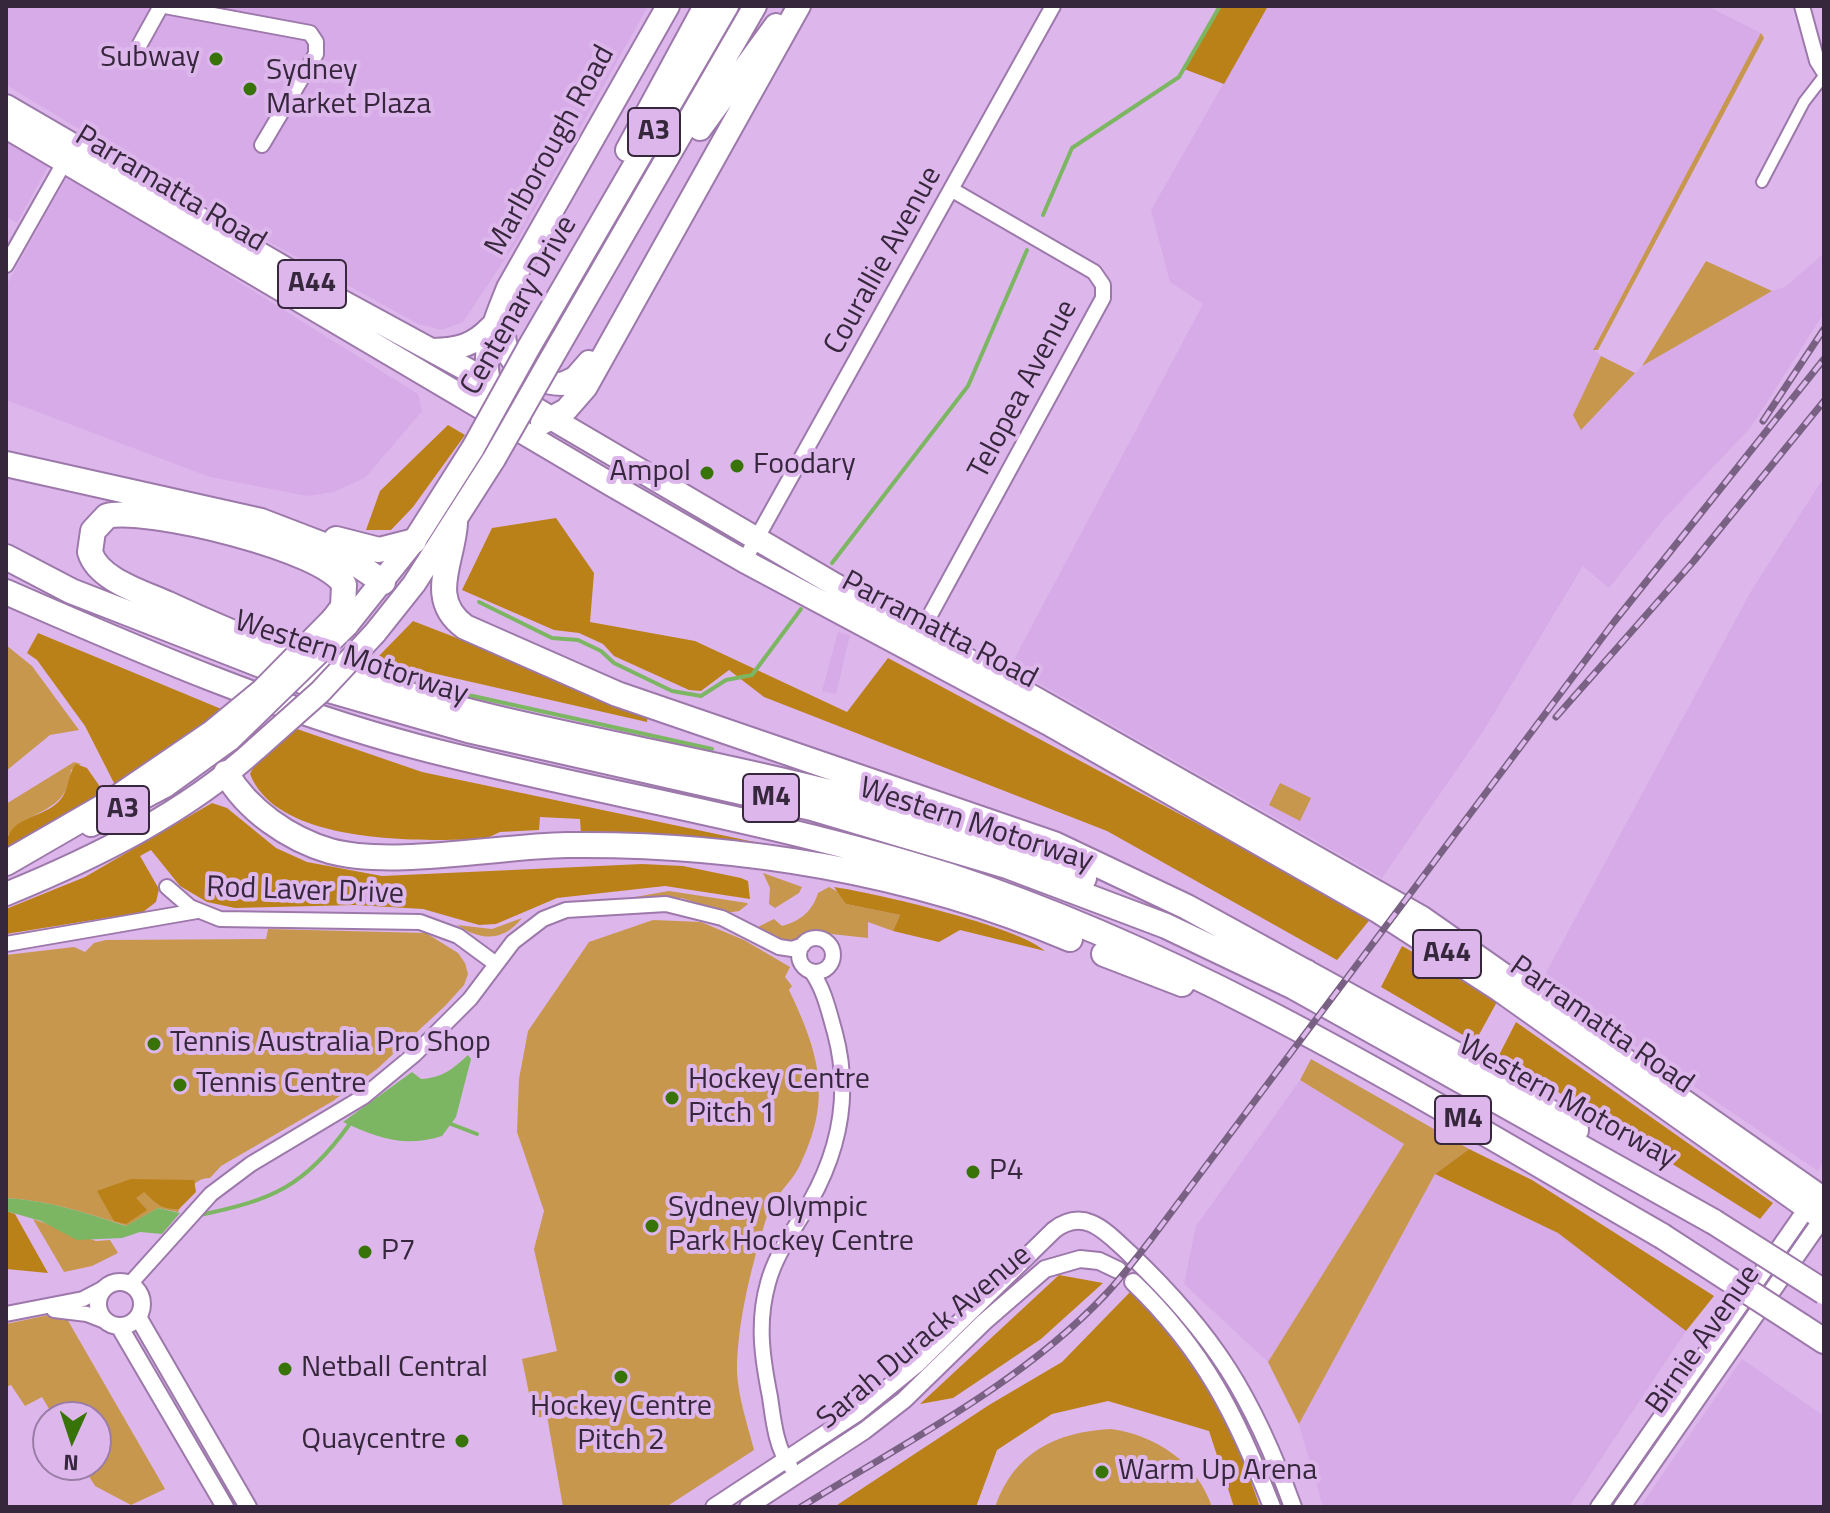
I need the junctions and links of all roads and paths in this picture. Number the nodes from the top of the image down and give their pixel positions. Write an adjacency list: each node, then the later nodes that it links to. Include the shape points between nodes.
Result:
1 (163, 6): 9 (street); 13 (street, via 310,33 316,54)
2 (668, 6): 19 (highway, Marlborough Road)
3 (705, 6): 18 (highway, via 594,213)
4 (727, 6): 18 (highway, Centenary Drive / A3)
5 (755, 6): 15 (highway, Centenary Drive / A3)
6 (799, 6): 15 (highway, via 776,24 705,120 675,172); 21 (highway)
7 (1053, 6): 17 (street, Courallie Avenue)
8 (1802, 6): 10 (street)
9 (140, 44)
10 (1824, 74): 16 (street)
11 (6, 106): 14 (highway, Parramatta Road / A44)
12 (6, 127): 14 (highway, Parramatta Road / A44)
13 (262, 145)
14 (69, 154): 20 (street); 23 (highway, Parramatta Road / A44); 27 (highway, Parramatta Road / A44)
15 (659, 173): 31 (highway, Centenary Drive / A3, bridge)
16 (1762, 182)
17 (954, 191): 32 (street, Courallie Avenue); 44 (street, Telopea Avenue, via 1094,272 1103,285 1103,298)
18 (582, 257): 33 (highway, Centenary Drive / A3, bridge)
19 (523, 264): 21 (highway, via 505,318 504,349 519,367 546,382 562,384 575,378); 22 (highway, Marlborough Road)
20 (6, 265)
21 (632, 307): 25 (highway)
22 (491, 327): 23 (highway, via 465,347); 24 (highway, Marlborough Road)
23 (431, 350): 24 (highway, Parramatta Road / A44)
24 (488, 381): 26 (highway, Parramatta Road / A44); 27 (highway, Marlborough Road)
25 (586, 387): 26 (highway); 28 (highway)
26 (552, 418): 27 (highway); 28 (highway, Parramatta Road / A44)
27 (511, 426): 36 (highway, Parramatta Road / A44)
28 (577, 433): 32 (highway, Parramatta Road / A44)
29 (6, 464): 30 (highway)
30 (229, 513): 33 (highway, via 284,521 360,547 388,549); 38 (highway, via 334,549)
31 (455, 523): 41 (highway, Centenary Drive / A3); 55 (highway, M4, via 444,600 451,616 474,632 617,694 1026,832 1187,907)
32 (758, 540): 36 (street, Courallie Avenue); 44 (highway, Parramatta Road / A44)
33 (414, 541): 38 (highway, Centenary Drive / A3)
34 (6, 547): 37 (highway, Western Motorway / M4)
35 (6, 557): 37 (highway, Western Motorway / M4)
36 (744, 561): 44 (highway, Parramatta Road / A44)
37 (44, 578): 58 (highway, Western Motorway / M4, via 315,686 468,730 812,808 920,838 1092,898 1166,926 1294,987)
38 (383, 582): 41 (highway); 42 (highway, Centenary Drive / A3)
39 (6, 592): 43 (highway, Western Motorway / M4)
40 (6, 608): 43 (highway, Western Motorway, via 39,623)
41 (394, 610): 46 (highway, A3, bridge, via 320,692)
42 (340, 622): 45 (highway, bridge); 55 (highway, via 342,580 310,559 225,531 140,514 107,516 93,531 90,552 103,571 275,651 430,701 727,766 900,812 1072,873)
43 (89, 628): 57 (highway, Western Motorway / M4, via 245,693 413,745 733,817 953,877 1158,958)
44 (916, 641): 59 (highway, Parramatta Road / A44, via 1421,917)
45 (221, 736): 46 (highway); 47 (highway)
46 (226, 773): 49 (highway, A3, via 127,837); 57 (highway, via 241,796 268,819 331,851 382,857 572,845 720,851 799,862 945,895)
47 (6, 864)
48 (167, 887): 50 (street)
49 (6, 894)
50 (197, 911): 52 (street, Rod Laver Drive); 54 (street, Rod Laver Drive, via 229,920 420,922 458,936)
51 (749, 929): 53 (street, via 779,947); 54 (street, via 666,904 566,910 525,930); 56 (street, via 764,948)
52 (6, 944)
53 (803, 945): 56 (street, via 799,955); 56 (street, via 817,939 829,946 832,959)
54 (496, 964): 62 (street, via 457,1012 363,1097 211,1194)
55 (1306, 972): 58 (highway, M4, via 1551,1110)
56 (813, 973): 73 (street, via 842,1064 843,1099 828,1167 783,1244 761,1319 761,1350)
57 (1260, 1011): 69 (highway, Western Motorway / M4, bridge, via 1437,1105 1662,1236)
58 (1620, 1168): 64 (highway, Western Motorway / M4, bridge)
59 (1820, 1210): 81 (street, Birnie Avenue, via 1803,1214); 82 (street, Birnie Avenue)
60 (1111, 1266): 74 (street, Sarah Durack Avenue, via 1073,1260 1038,1274 904,1400)
61 (1133, 1282): 70 (street)
62 (129, 1285): 63 (street); 66 (street, via 140,1297)
63 (106, 1287): 65 (street, via 83,1299); 67 (street, via 98,1304)
64 (1824, 1292)
65 (12, 1312): 67 (street, via 68,1310)
66 (138, 1317): 67 (street); 71 (street)
67 (112, 1324): 72 (street)
68 (1205, 1333): 70 (street); 73 (street, Sarah Durack Avenue, via 1102,1229 1083,1219 1066,1221 917,1364); 80 (street, via 1259,1420)
69 (1824, 1341)
70 (1191, 1345): 79 (street, via 1243,1431)
71 (155, 1349): 72 (street); 76 (street)
72 (139, 1359): 75 (street)
73 (786, 1461): 74 (street); 77 (street, Sarah Durack Avenue)
74 (798, 1476): 78 (street, Sarah Durack Avenue)
75 (225, 1507)
76 (248, 1507)
77 (714, 1507)
78 (748, 1507)
79 (1272, 1507)
80 (1293, 1507)
81 (1599, 1507)
82 (1622, 1507)

